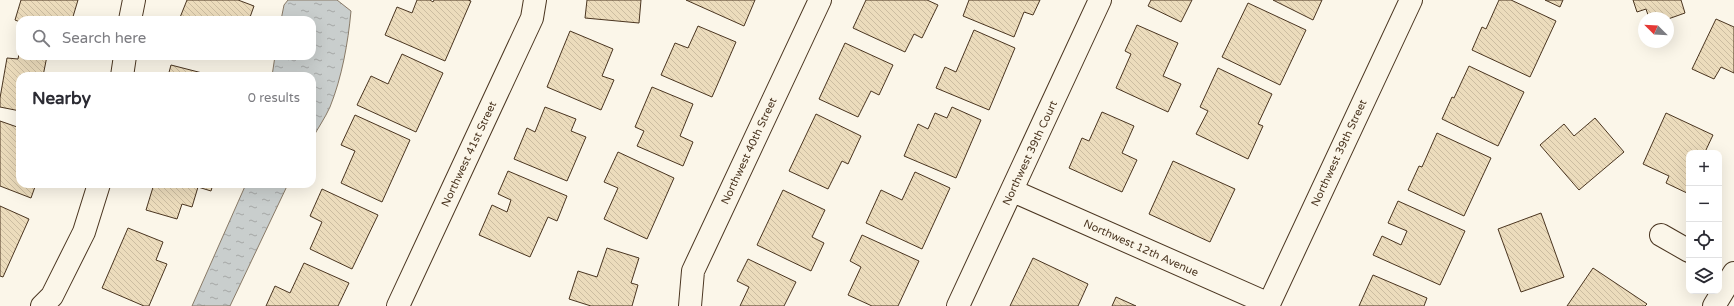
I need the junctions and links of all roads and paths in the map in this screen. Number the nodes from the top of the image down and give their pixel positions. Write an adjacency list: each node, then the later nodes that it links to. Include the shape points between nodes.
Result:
1 (134, 0): 6 (street)
2 (535, 0): 16 (street, Northwest 41st Street, via 532,18)
3 (820, 0): 17 (street, Northwest 40th Street, via 693,271)
4 (1100, 0): 10 (street, Northwest 39th Court)
5 (1410, 0): 14 (street, Northwest 39th Street)
6 (131, 16)
7 (124, 60): 8 (street)
8 (123, 72)
9 (98, 188): 15 (street, via 84,232 52,296)
10 (1013, 191): 14 (street, Northwest 12th Avenue); 18 (street, Northwest 39th Court)
11 (1661, 235): 12 (street)
12 (1686, 249)
13 (1729, 273): 19 (street)
14 (1269, 305)
15 (42, 306)
16 (398, 306)
17 (690, 306)
18 (958, 306)
19 (1714, 306)

